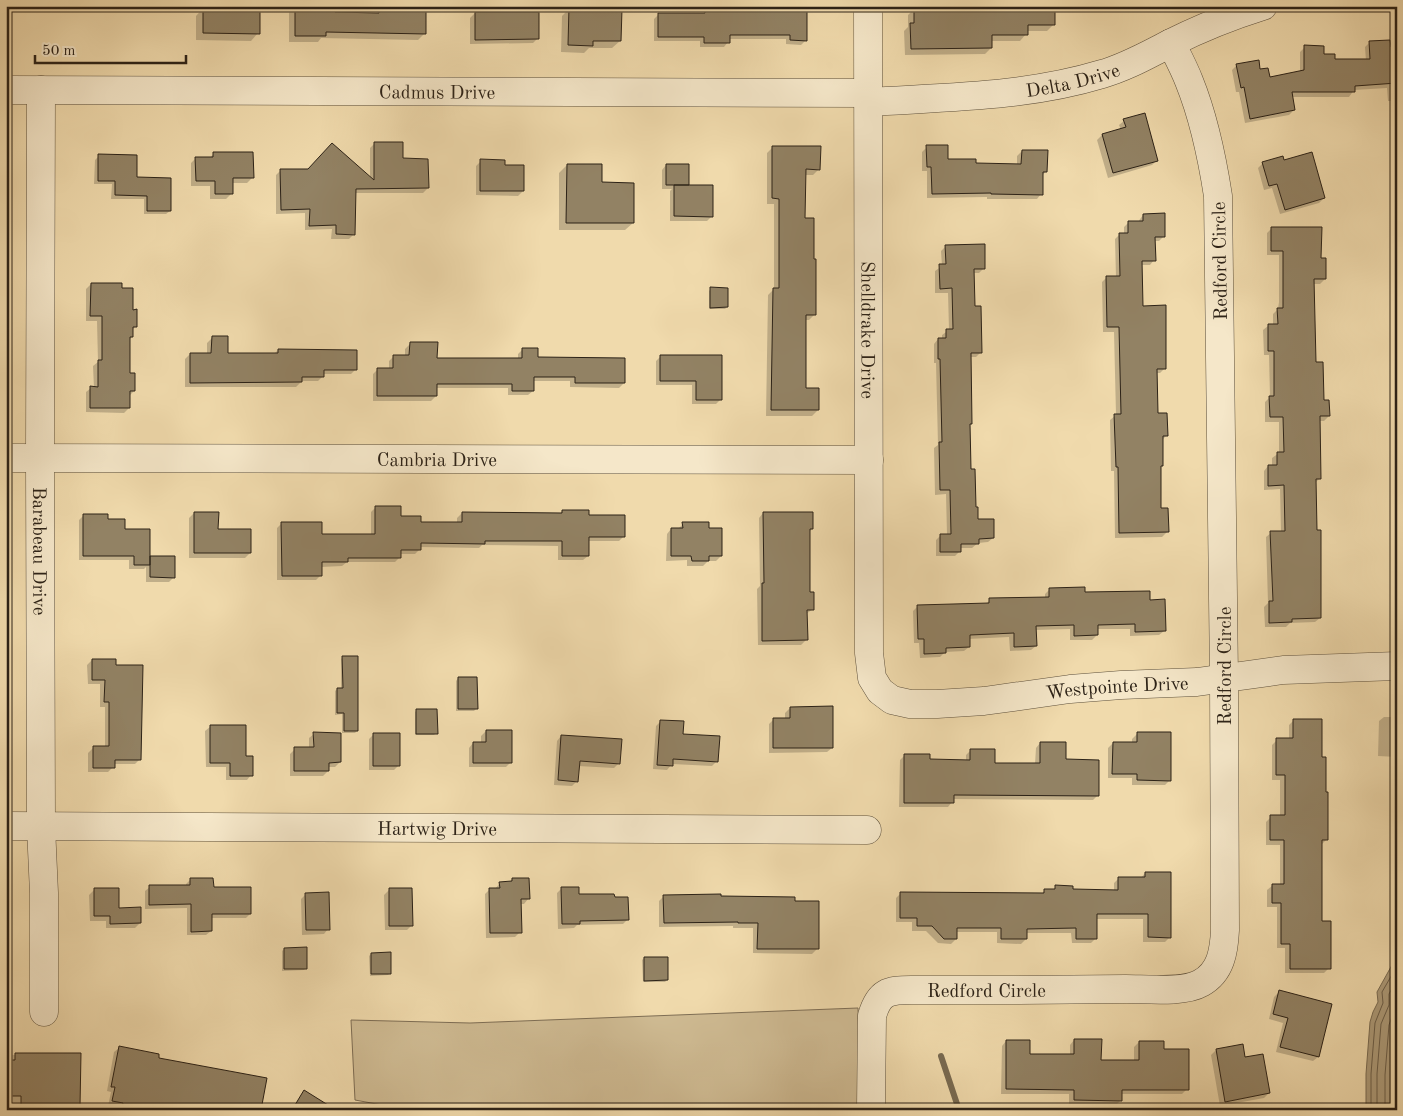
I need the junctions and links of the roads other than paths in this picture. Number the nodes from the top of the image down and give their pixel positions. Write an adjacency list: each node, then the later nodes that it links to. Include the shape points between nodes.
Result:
1 (868, 6): 6 (street, Shelldrake Drive)
2 (1263, 6): 3 (street, Delta Drive)
3 (1171, 43): 6 (street, Delta Drive, via 1118,69 1052,87 1002,94); 12 (street, Redford Circle, via 1198,107 1209,144 1218,196)
4 (6, 90): 5 (street, Cadmus Drive)
5 (40, 90): 6 (street, Cadmus Drive); 8 (street, Barabeau Drive)
6 (869, 97): 9 (street, Shelldrake Drive)
7 (6, 458): 8 (street, Cambria Drive)
8 (40, 458): 9 (street, Cambria Drive); 14 (street, Barabeau Drive)
9 (869, 460): 10 (street, Shelldrake Drive)
10 (869, 653): 12 (street, Westpointe Drive, via 872,678 880,691 892,700 910,704 984,701 1070,689)
11 (1397, 666): 12 (street, Westpointe Drive, via 1283,670)
12 (1224, 678): 17 (street, Redford Circle, via 1225,944 1218,967 1200,984 1165,989 896,990 880,997 872,1016)
13 (6, 826): 14 (street, Hartwig Drive)
14 (41, 826): 15 (street, Hartwig Drive); 16 (street, Barabeau Drive)
15 (867, 830)
16 (44, 1012)
17 (871, 1110)

